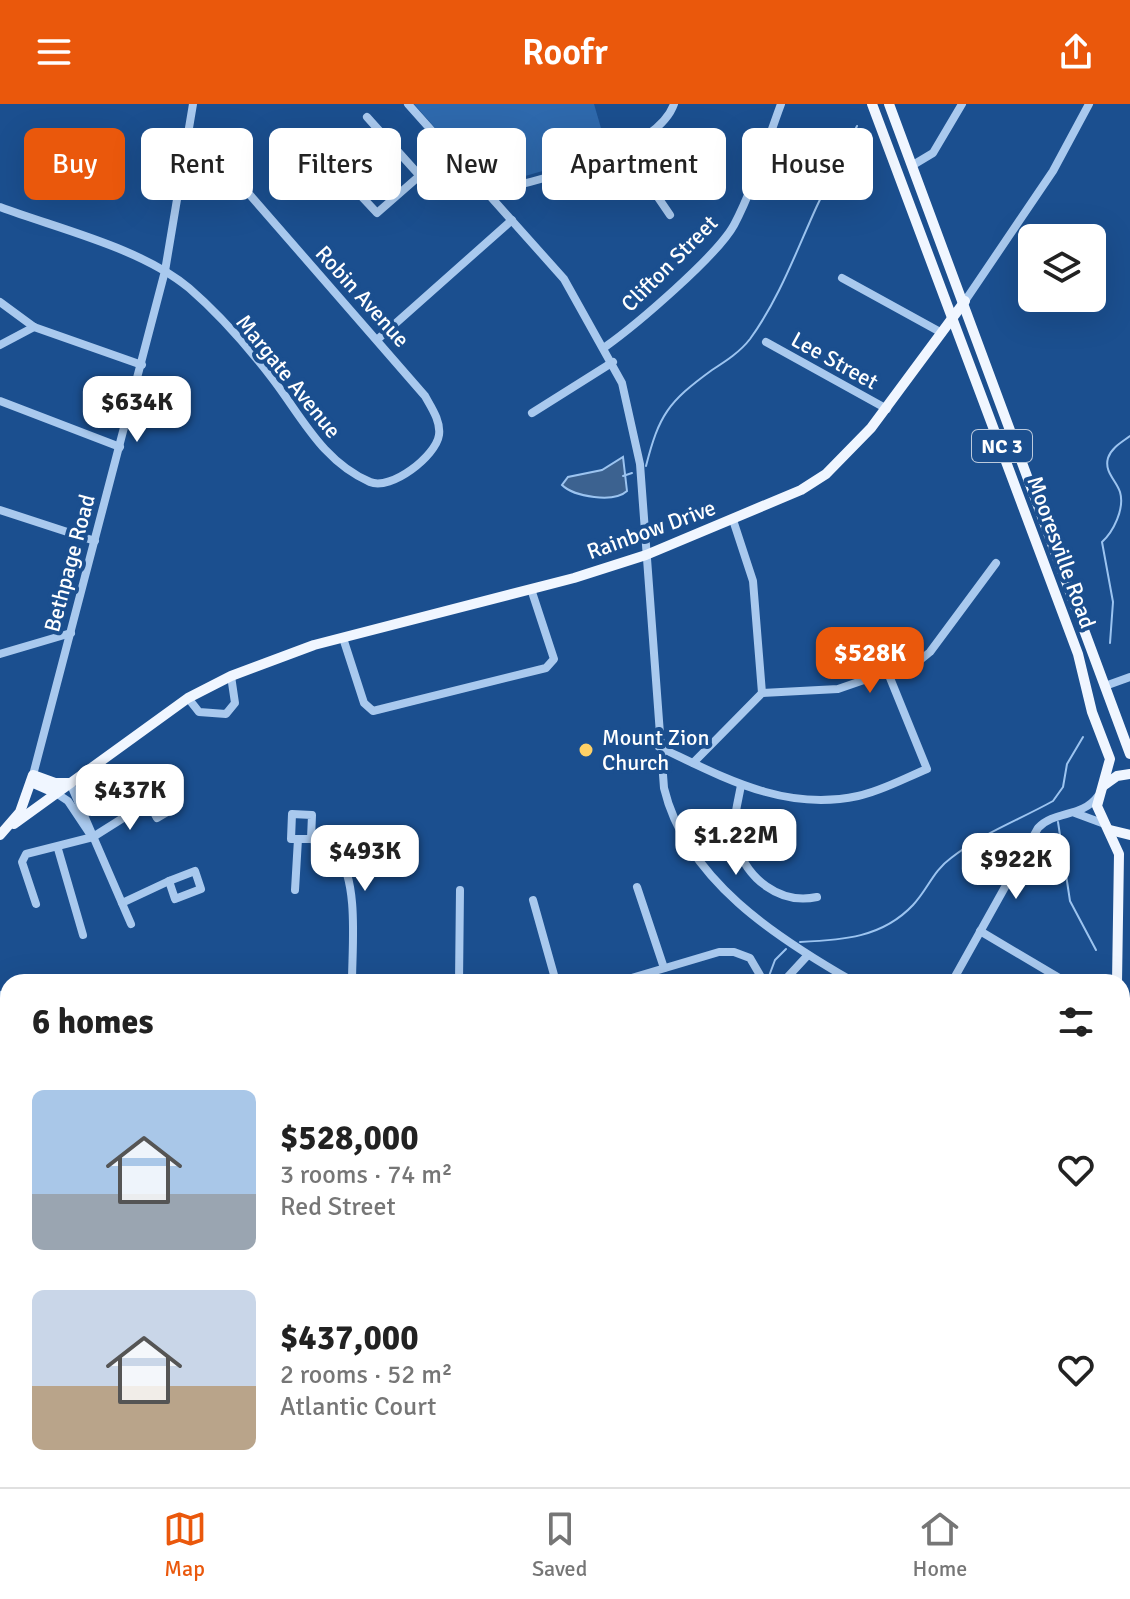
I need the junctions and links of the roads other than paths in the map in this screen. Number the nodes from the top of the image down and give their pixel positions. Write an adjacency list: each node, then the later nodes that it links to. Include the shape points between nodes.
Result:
1 (193, 104): 10 (street, Bethpage Road)
2 (408, 104): 11 (street)
3 (674, 104): 12 (street)
4 (781, 104): 36 (street, Clifton Street, via 725,238)
5 (872, 104): 30 (main road, Mooresville Road / NC 3)
6 (889, 104): 13 (main road, Mooresville Road / NC 3)
7 (962, 104): 13 (street, via 933,153)
8 (1089, 104): 28 (street, Rainbow Drive, via 1046,182)
9 (367, 117): 14 (street)
10 (190, 128)
11 (429, 128)
12 (659, 128)
13 (913, 165): 28 (main road, Mooresville Road / NC 3)
14 (417, 173)
15 (417, 179): 16 (street)
16 (401, 192)
17 (253, 198): 33 (street, Robin Avenue)
18 (177, 200): 26 (street, Bethpage Road)
19 (365, 200): 20 (street, via 377,213)
20 (392, 200)
21 (494, 200): 25 (street)
22 (660, 200): 24 (street)
23 (0, 207): 26 (street, Margate Avenue)
24 (670, 215)
25 (512, 220): 33 (street); 36 (street, via 564,279)
26 (165, 271): 38 (street, Bethpage Road); 43 (street, Margate Avenue, via 197,296 267,372 318,444)
27 (842, 278): 32 (street)
28 (965, 301): 30 (main road, Rainbow Drive); 56 (main road, Mooresville Road / NC 3)
29 (0, 302): 31 (street)
30 (953, 317): 32 (main road, Rainbow Drive); 67 (main road, Mooresville Road / NC 3, via 1110,755)
31 (34, 327): 35 (street); 38 (street)
32 (942, 333): 40 (main road, Rainbow Drive)
33 (378, 339): 43 (street, Robin Avenue, via 425,396 440,433 405,474)
34 (766, 342): 40 (street, Lee Street)
35 (0, 345)
36 (605, 347): 37 (street)
37 (613, 362): 41 (street); 47 (street, via 638,452)
38 (142, 365): 42 (street, Bethpage Road)
39 (0, 401): 42 (street)
40 (887, 409): 45 (main road, Rainbow Drive, via 826,474)
41 (532, 413)
42 (120, 447): 46 (street, Bethpage Road)
43 (380, 485)
44 (0, 510): 46 (street)
45 (733, 520): 47 (main road, Rainbow Drive); 57 (street, via 753,581)
46 (95, 541): 50 (street, Bethpage Road)
47 (646, 555): 49 (main road, Rainbow Drive); 59 (street)
48 (996, 563): 53 (street, via 930,652)
49 (531, 589): 51 (main road, Rainbow Drive); 51 (street, via 554,659 531,672 373,711 364,703)
50 (71, 633): 52 (street); 63 (street, Bethpage Road)
51 (343, 638): 54 (main road, Rainbow Drive)
52 (0, 654)
53 (888, 673): 57 (street, via 833,690); 65 (street, via 927,769 855,797 788,798)
54 (231, 676): 58 (main road, Rainbow Drive); 58 (street, via 235,703 226,714 199,712)
55 (1130, 677): 56 (street)
56 (1105, 686): 60 (main road, Mooresville Road / NC 3)
57 (762, 693): 61 (street)
58 (188, 698): 64 (main road, Rainbow Drive)
59 (659, 747): 61 (street); 89 (street, via 678,833 754,917)
60 (1130, 754)
61 (693, 763): 65 (street)
62 (1130, 774): 67 (main road, via 1113,778)
63 (32, 778): 64 (main road); 66 (main road); 70 (main road, Bethpage Road)
64 (70, 783): 66 (main road, Rainbow Drive); 74 (street)
65 (741, 785): 82 (street, via 735,842 748,867 766,888 783,897)
66 (56, 793): 70 (main road, Rainbow Drive); 74 (street, via 68,801)
67 (1099, 794): 69 (street); 71 (main road, Mooresville Road, via 1097,810)
68 (150, 801): 68 (street, via 140,786 157,773 179,805 157,818); 74 (street)
69 (1074, 813): 71 (street, via 1093,816); 87 (street, via 1052,817 1038,828)
70 (14, 824): 72 (main road, Bethpage Road)
71 (1106, 826): 73 (main road); 100 (main road, Mooresville Road, via 1120,860)
72 (0, 835)
73 (1130, 835)
74 (93, 837): 77 (street); 84 (street)
75 (298, 839): 76 (street); 76 (street, via 291,839 292,814 312,815); 80 (street)
76 (311, 839): 91 (street, via 332,849 344,869 353,911)
77 (58, 849): 85 (street, via 42,848 22,857); 88 (street)
78 (169, 881): 84 (street)
79 (637, 887): 90 (street)
80 (295, 890)
81 (460, 890): 92 (street)
82 (817, 897)
83 (533, 900): 93 (street)
84 (122, 903): 86 (street)
85 (36, 904)
86 (131, 924)
87 (980, 931): 98 (street); 99 (street)
88 (83, 935)
89 (807, 956): 96 (street); 97 (street)
90 (664, 968): 94 (street); 95 (street, via 734,952 754,962)
91 (352, 974)
92 (459, 974)
93 (554, 974)
94 (644, 974)
95 (760, 974)
96 (790, 974)
97 (840, 974)
98 (956, 974)
99 (1053, 974)
100 (1117, 974)

